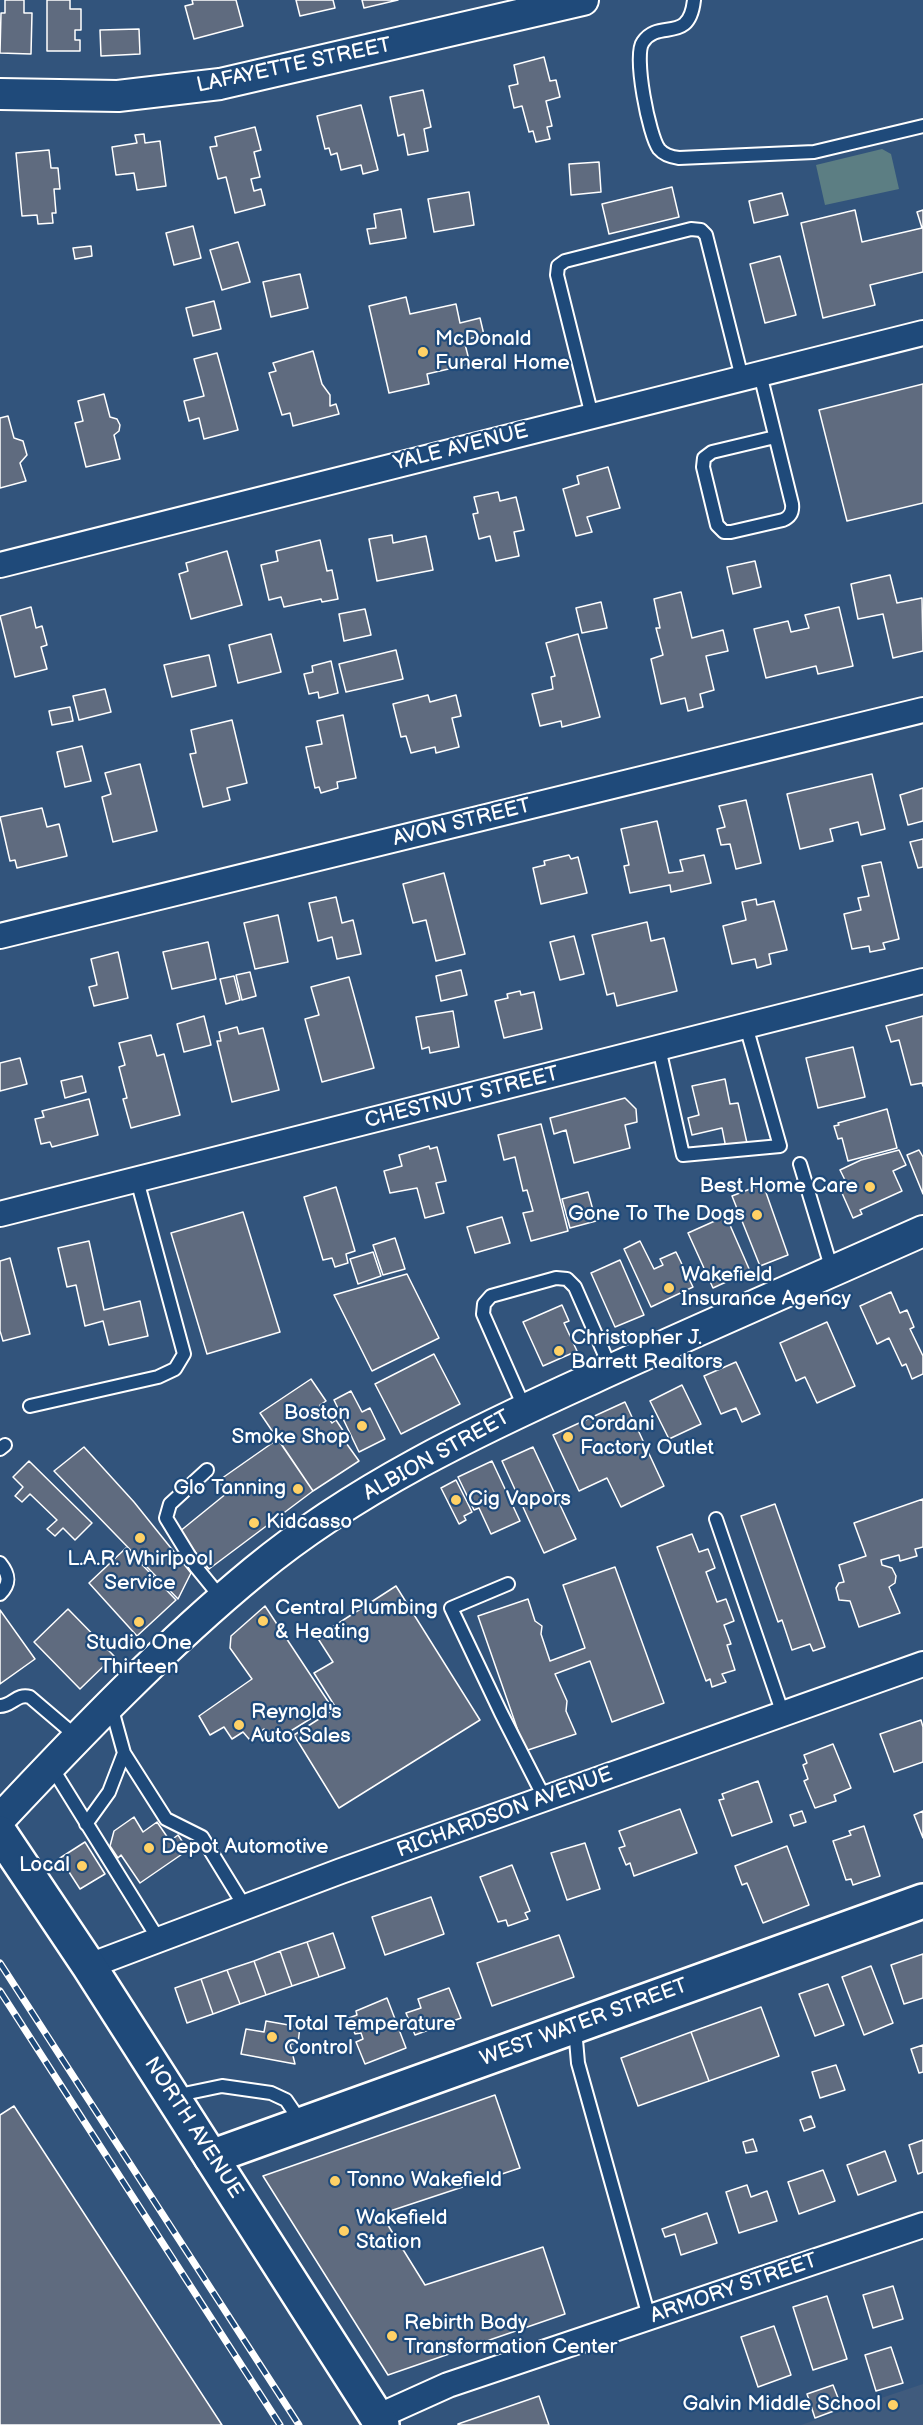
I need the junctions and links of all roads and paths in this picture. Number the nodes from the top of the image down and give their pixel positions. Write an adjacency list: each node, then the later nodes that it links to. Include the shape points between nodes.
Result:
1 (583, 0): 3 (street, LAFAYETTE STREET, via 220,84 118,96)
2 (694, 0): 4 (lane, via 687,23 651,34 639,50 640,79 654,139 668,156 814,152)
3 (0, 94)
4 (923, 126)
5 (923, 333): 6 (street, YALE AVENUE)
6 (751, 376): 7 (street, YALE AVENUE); 7 (lane, via 706,236 701,230 692,229 558,266 556,275); 8 (lane)
7 (592, 416): 9 (street, YALE AVENUE)
8 (776, 436): 8 (lane, via 712,452 704,458 716,523 724,532 783,519 792,512)
9 (0, 564)
10 (923, 710): 11 (street, AVON STREET)
11 (0, 936)
12 (923, 981): 13 (street, CHESTNUT STREET)
13 (746, 1026): 14 (street, CHESTNUT STREET); 14 (lane, via 780,1146 683,1155)
14 (659, 1048): 16 (street, CHESTNUT STREET)
15 (800, 1164): 19 (lane)
16 (136, 1180): 17 (street, CHESTNUT STREET); 21 (lane, via 184,1354 175,1369 158,1377)
17 (0, 1214)
18 (922, 1234): 19 (street, ALBION STREET)
19 (832, 1271): 20 (street, ALBION STREET)
20 (611, 1370): 22 (street, ALBION STREET); 22 (lane, via 575,1287 567,1279 555,1278 491,1296 483,1307 484,1317)
21 (30, 1406)
22 (525, 1409): 28 (street, ALBION STREET, via 432,1455 369,1492 264,1564)
23 (207, 1470): 28 (lane, via 170,1504 166,1518 196,1567)
24 (716, 1519): 32 (lane)
25 (0, 1563): 27 (lane, via 8,1581)
26 (508, 1584): 36 (lane, via 451,1608)
27 (0, 1594)
28 (223, 1600): 30 (street, ALBION STREET)
29 (923, 1664): 32 (street, RICHARDSON AVENUE)
30 (111, 1705): 33 (street, ALBION STREET); 34 (lane)
31 (0, 1706): 33 (lane, via 21,1696 30,1697)
32 (783, 1714): 36 (street, RICHARDSON AVENUE)
33 (78, 1738): 35 (street, ALBION STREET)
34 (124, 1753): 38 (lane, via 109,1792); 41 (lane, via 166,1819 202,1838)
35 (50, 1766): 37 (street, ALBION STREET); 38 (lane)
36 (545, 1799): 41 (street, RICHARDSON AVENUE)
37 (0, 1819)
38 (86, 1824): 42 (lane)
39 (0, 1833): 43 (main road, NORTH AVENUE)
40 (923, 1901): 44 (main road, WEST WATER STREET)
41 (245, 1907): 42 (street, RICHARDSON AVENUE)
42 (159, 1940): 43 (street, RICHARDSON AVENUE)
43 (89, 1966): 45 (main road, NORTH AVENUE)
44 (570, 2028): 46 (main road, WEST WATER STREET); 49 (lane)
45 (173, 2096): 46 (lane, via 222,2086 271,2093 286,2100); 47 (main road, NORTH AVENUE)
46 (302, 2124): 47 (main road, WEST WATER STREET)
47 (211, 2157): 50 (main road, NORTH AVENUE)
48 (923, 2225): 49 (street, ARMORY STREET)
49 (649, 2317): 50 (street, ARMORY STREET, via 448,2385)
50 (379, 2421)

